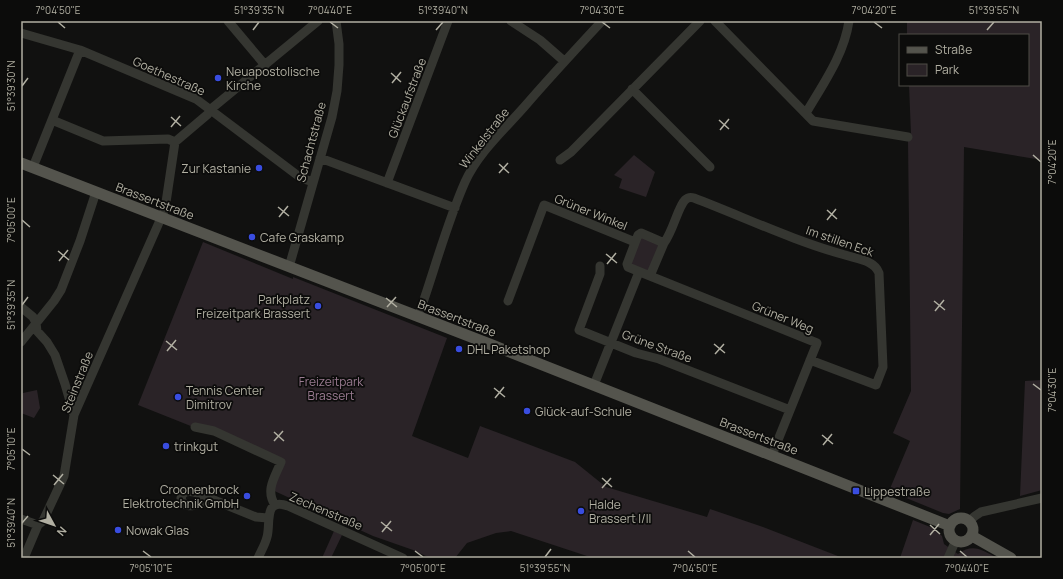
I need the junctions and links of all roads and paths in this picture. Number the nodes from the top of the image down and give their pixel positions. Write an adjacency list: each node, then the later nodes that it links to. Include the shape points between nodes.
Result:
1 (228, 21): 13 (street)
2 (318, 21): 13 (street)
3 (336, 21): 20 (street, Schachtstraße, via 339,44 337,90)
4 (448, 21): 26 (street, Glückaufstraße)
5 (511, 21): 12 (street, via 540,40)
6 (602, 21): 12 (street, Winkelstraße)
7 (700, 21): 14 (street)
8 (715, 21): 16 (street)
9 (849, 21): 16 (street, via 837,60)
10 (21, 33): 11 (street, Goethestraße)
11 (80, 50): 15 (street, Goethestraße, via 196,99); 17 (street)
12 (564, 61): 28 (street, Winkelstraße, via 478,160 465,181)
13 (265, 65): 15 (street)
14 (632, 89): 21 (street, via 574,155); 24 (street)
15 (211, 109): 19 (street); 25 (street, Goethestraße, via 301,178)
16 (806, 113): 18 (street, via 813,121)
17 (52, 120): 19 (street, via 104,141 168,139); 23 (street)
18 (908, 137)
19 (175, 142): 29 (street, Steinstraße, via 165,209)
20 (320, 158): 25 (street, Schachtstraße); 26 (street)
21 (560, 160)
22 (21, 163): 23 (main road, Brassertstraße)
23 (33, 167): 27 (main road, Brassertstraße)
24 (710, 168)
25 (313, 182): 33 (street, Schachtstraße)
26 (388, 183): 28 (street)
27 (96, 192): 29 (main road, Brassertstraße); 39 (street, via 61,290)
28 (455, 208): 38 (street, Winkelstraße)
29 (161, 216): 33 (main road, Brassertstraße); 45 (street, Steinstraße)
30 (635, 242): 31 (street, via 641,233); 34 (street, via 627,264); 36 (street, Grüner Winkel, via 544,206)
31 (664, 243): 35 (street); 42 (street, Im stillen Eck, via 670,236 683,203 691,197 832,252 876,266 879,273 883,367 876,385)
32 (600, 266): 41 (street, Grüne Straße, via 600,274 579,330)
33 (289, 267): 38 (main road, Brassertstraße)
34 (638, 272): 35 (street, Grüner Weg); 41 (street)
35 (650, 276): 42 (street, Grüner Weg, via 817,343)
36 (508, 301)
37 (21, 307): 39 (street)
38 (418, 317): 43 (main road, Brassertstraße)
39 (36, 323): 40 (street); 45 (street, via 37,331 47,342 58,362)
40 (21, 342)
41 (611, 342): 43 (street); 44 (street, Grüne Straße, via 659,358)
42 (810, 360): 44 (street, Grüner Weg)
43 (594, 385): 47 (main road, Brassertstraße)
44 (790, 410): 47 (street, Grüner Weg)
45 (74, 415): 54 (street, Steinstraße, via 64,476 43,521)
46 (195, 428): 50 (street, via 214,431 281,462 270,489)
47 (772, 455): 55 (main road, Brassertstraße)
48 (1042, 498): 53 (street, via 981,512)
49 (221, 503): 51 (street, via 256,517)
50 (275, 505): 51 (street, Zechenstraße); 60 (street, Zechenstraße, via 288,506)
51 (268, 518): 59 (street, Zechenstraße, via 267,537)
52 (21, 519): 54 (street)
53 (969, 521): 55 (main road, via 956,519); 56 (main road, via 973,528)
54 (38, 525): 58 (street, Steinstraße)
55 (950, 526): 57 (main road, via 950,534)
56 (972, 536): 57 (main road, via 963,542); 62 (main road)
57 (956, 540): 61 (street)
58 (24, 558)
59 (258, 558)
60 (403, 558)
61 (948, 558)
62 (1011, 558)

